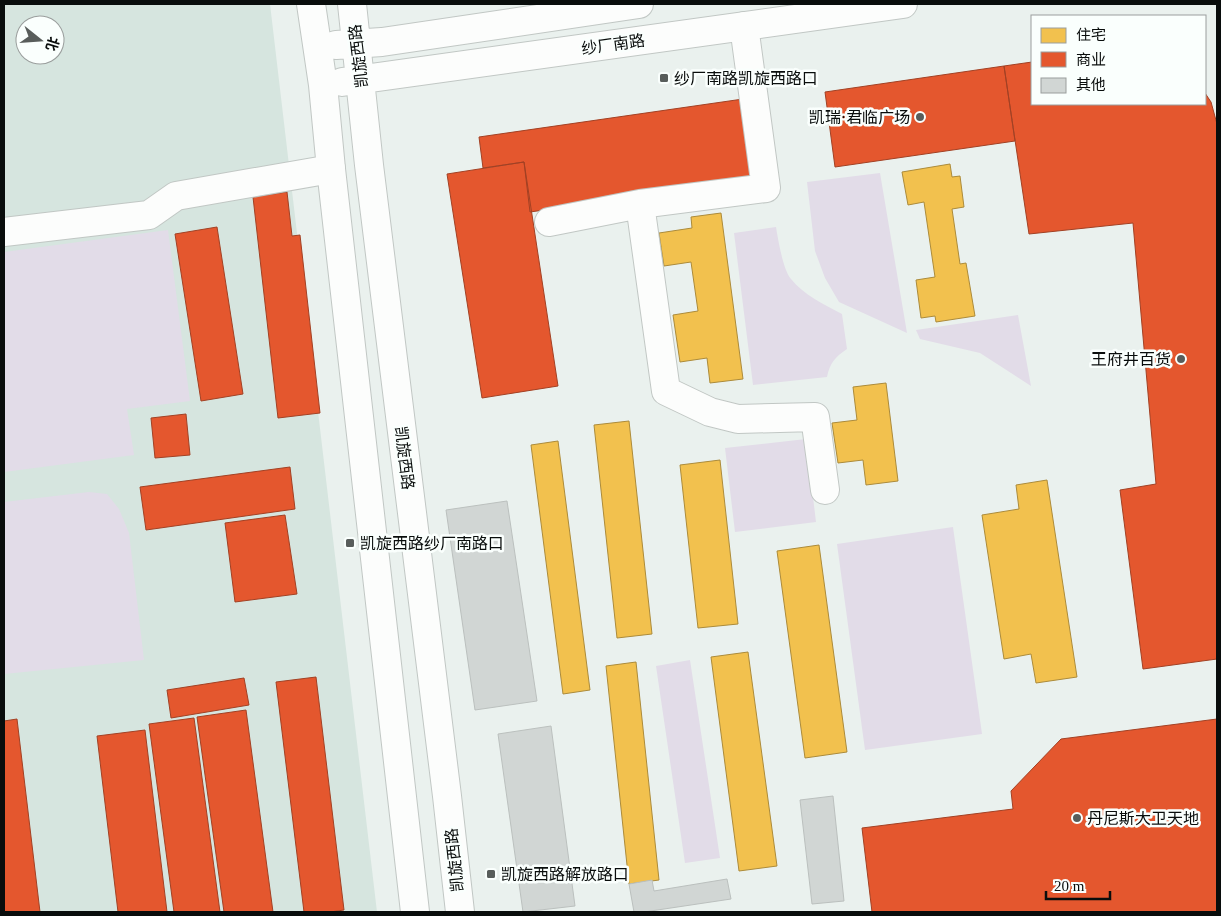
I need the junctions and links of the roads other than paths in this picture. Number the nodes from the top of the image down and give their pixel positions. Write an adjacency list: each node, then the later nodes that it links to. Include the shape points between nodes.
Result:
1 (311, 4): 7 (main road)
2 (352, 4): 6 (main road, 凯旋西路)
3 (639, 4): 6 (main road)
4 (903, 4): 5 (main road, 纱厂南路)
5 (744, 26): 8 (main road, 纱厂南路); 11 (main road, via 766,188)
6 (355, 44): 7 (main road); 8 (main road, 凯旋西路)
7 (317, 46): 9 (main road)
8 (361, 79): 9 (main road, 纱厂南路); 16 (main road, 凯旋西路)
9 (323, 85): 10 (main road)
10 (331, 170): 13 (main road, via 176,196 149,215); 15 (main road)
11 (640, 204): 12 (main road); 14 (main road, via 666,391 710,412 738,419 815,416)
12 (549, 222)
13 (4, 232)
14 (825, 490)
15 (415, 912)
16 (460, 912)

